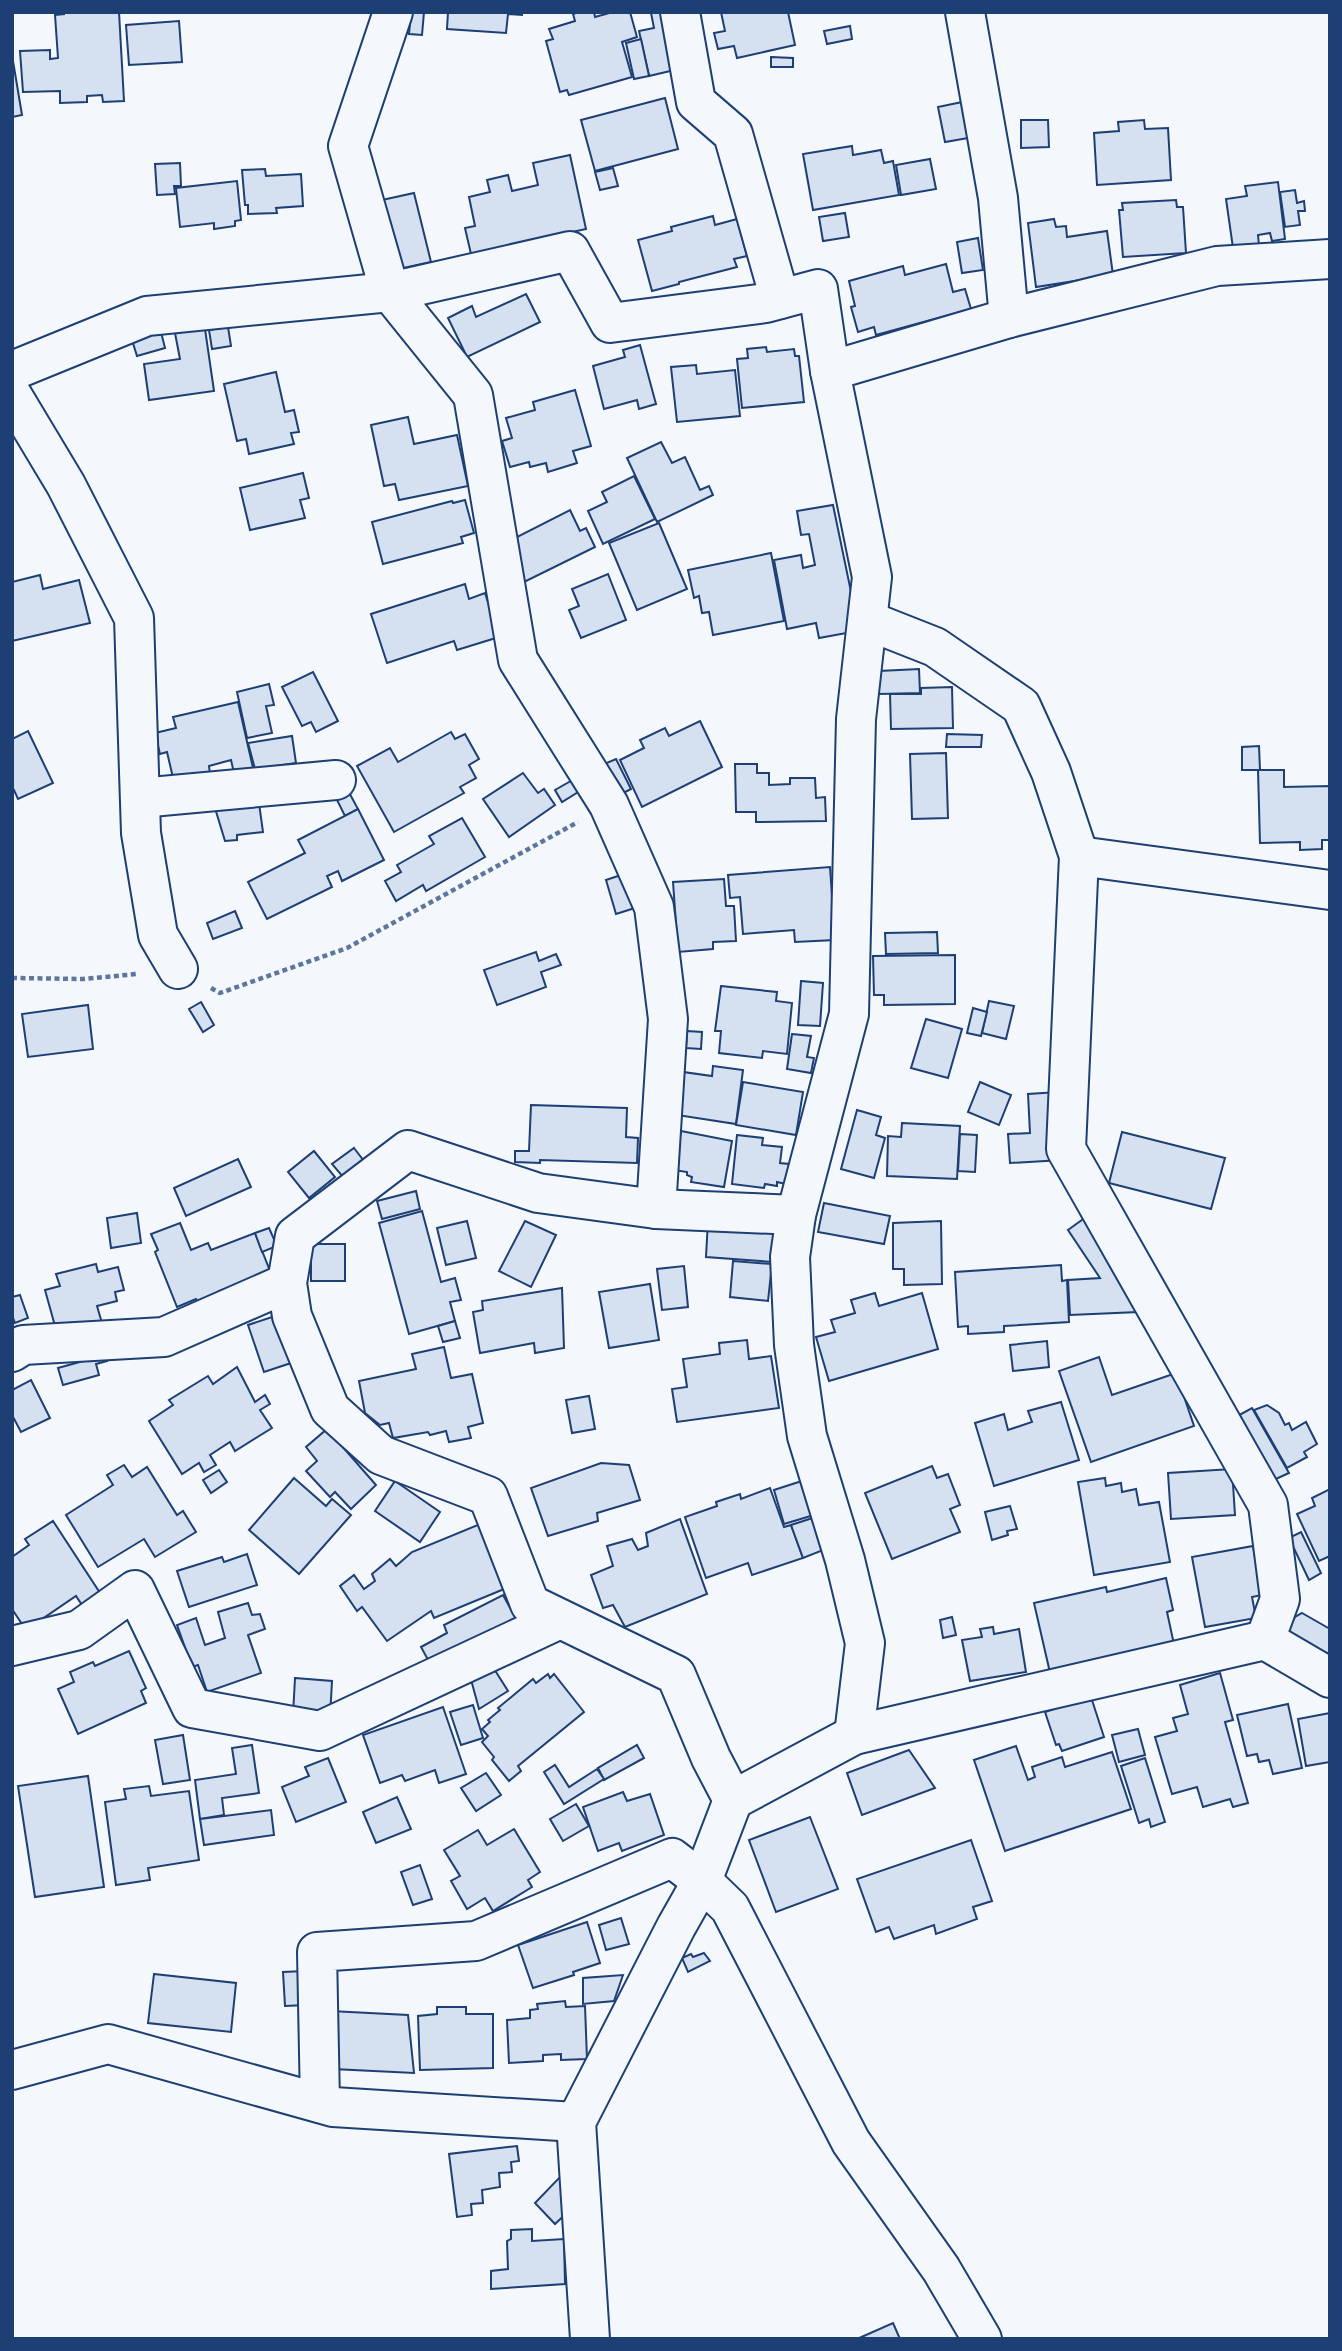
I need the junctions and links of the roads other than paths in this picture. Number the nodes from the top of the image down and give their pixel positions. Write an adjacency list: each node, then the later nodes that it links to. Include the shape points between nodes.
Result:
1 (393, 12): 5 (street, via 348,146)
2 (680, 12): 6 (street, via 696,102 733,134)
3 (965, 12): 7 (street, via 999,198)
4 (1330, 259): 7 (street, via 1217,266)
5 (390, 292): 6 (street, via 570,251 610,323); 8 (street, via 147,316); 17 (street, via 472,395 518,660 609,805 654,906 668,1019)
6 (780, 299): 9 (street, via 818,289)
7 (1009, 318): 9 (street)
8 (12, 370)
9 (830, 371): 11 (street, via 872,577)
10 (12, 395): 13 (street, via 66,485 134,618)
11 (869, 621): 14 (street, via 935,647 1021,706 1051,772); 18 (street, via 856,719 849,1014)
12 (336, 780): 13 (street)
13 (140, 798): 16 (street, via 141,833 158,935)
14 (1079, 856): 15 (street); 22 (street, via 1066,1149 1268,1505 1280,1598)
15 (1330, 890)
16 (178, 970)
17 (656, 1209): 18 (street); 19 (street, via 538,1193 408,1150 295,1236)
18 (796, 1215): 25 (street, via 790,1257 794,1345 807,1436 865,1643)
19 (287, 1283): 20 (street, via 164,1338 23,1345); 21 (street, via 292,1316 330,1409 381,1455 488,1496 530,1604)
20 (12, 1352)
21 (560, 1619): 23 (street, via 320,1731 192,1708 135,1590 79,1630); 26 (street, via 676,1675)
22 (1265, 1640): 24 (street); 25 (street)
23 (12, 1646)
24 (1330, 1678)
25 (854, 1735): 26 (street)
26 (733, 1800): 27 (street)
27 (702, 1881): 29 (street, via 672,1858 476,1941 317,1952); 30 (street); 32 (street, via 730,1908 852,2142 941,2269)
28 (12, 2070): 29 (street, via 108,2044)
29 (320, 2103): 30 (street)
30 (576, 2122): 31 (street)
31 (590, 2339)
32 (982, 2339)

